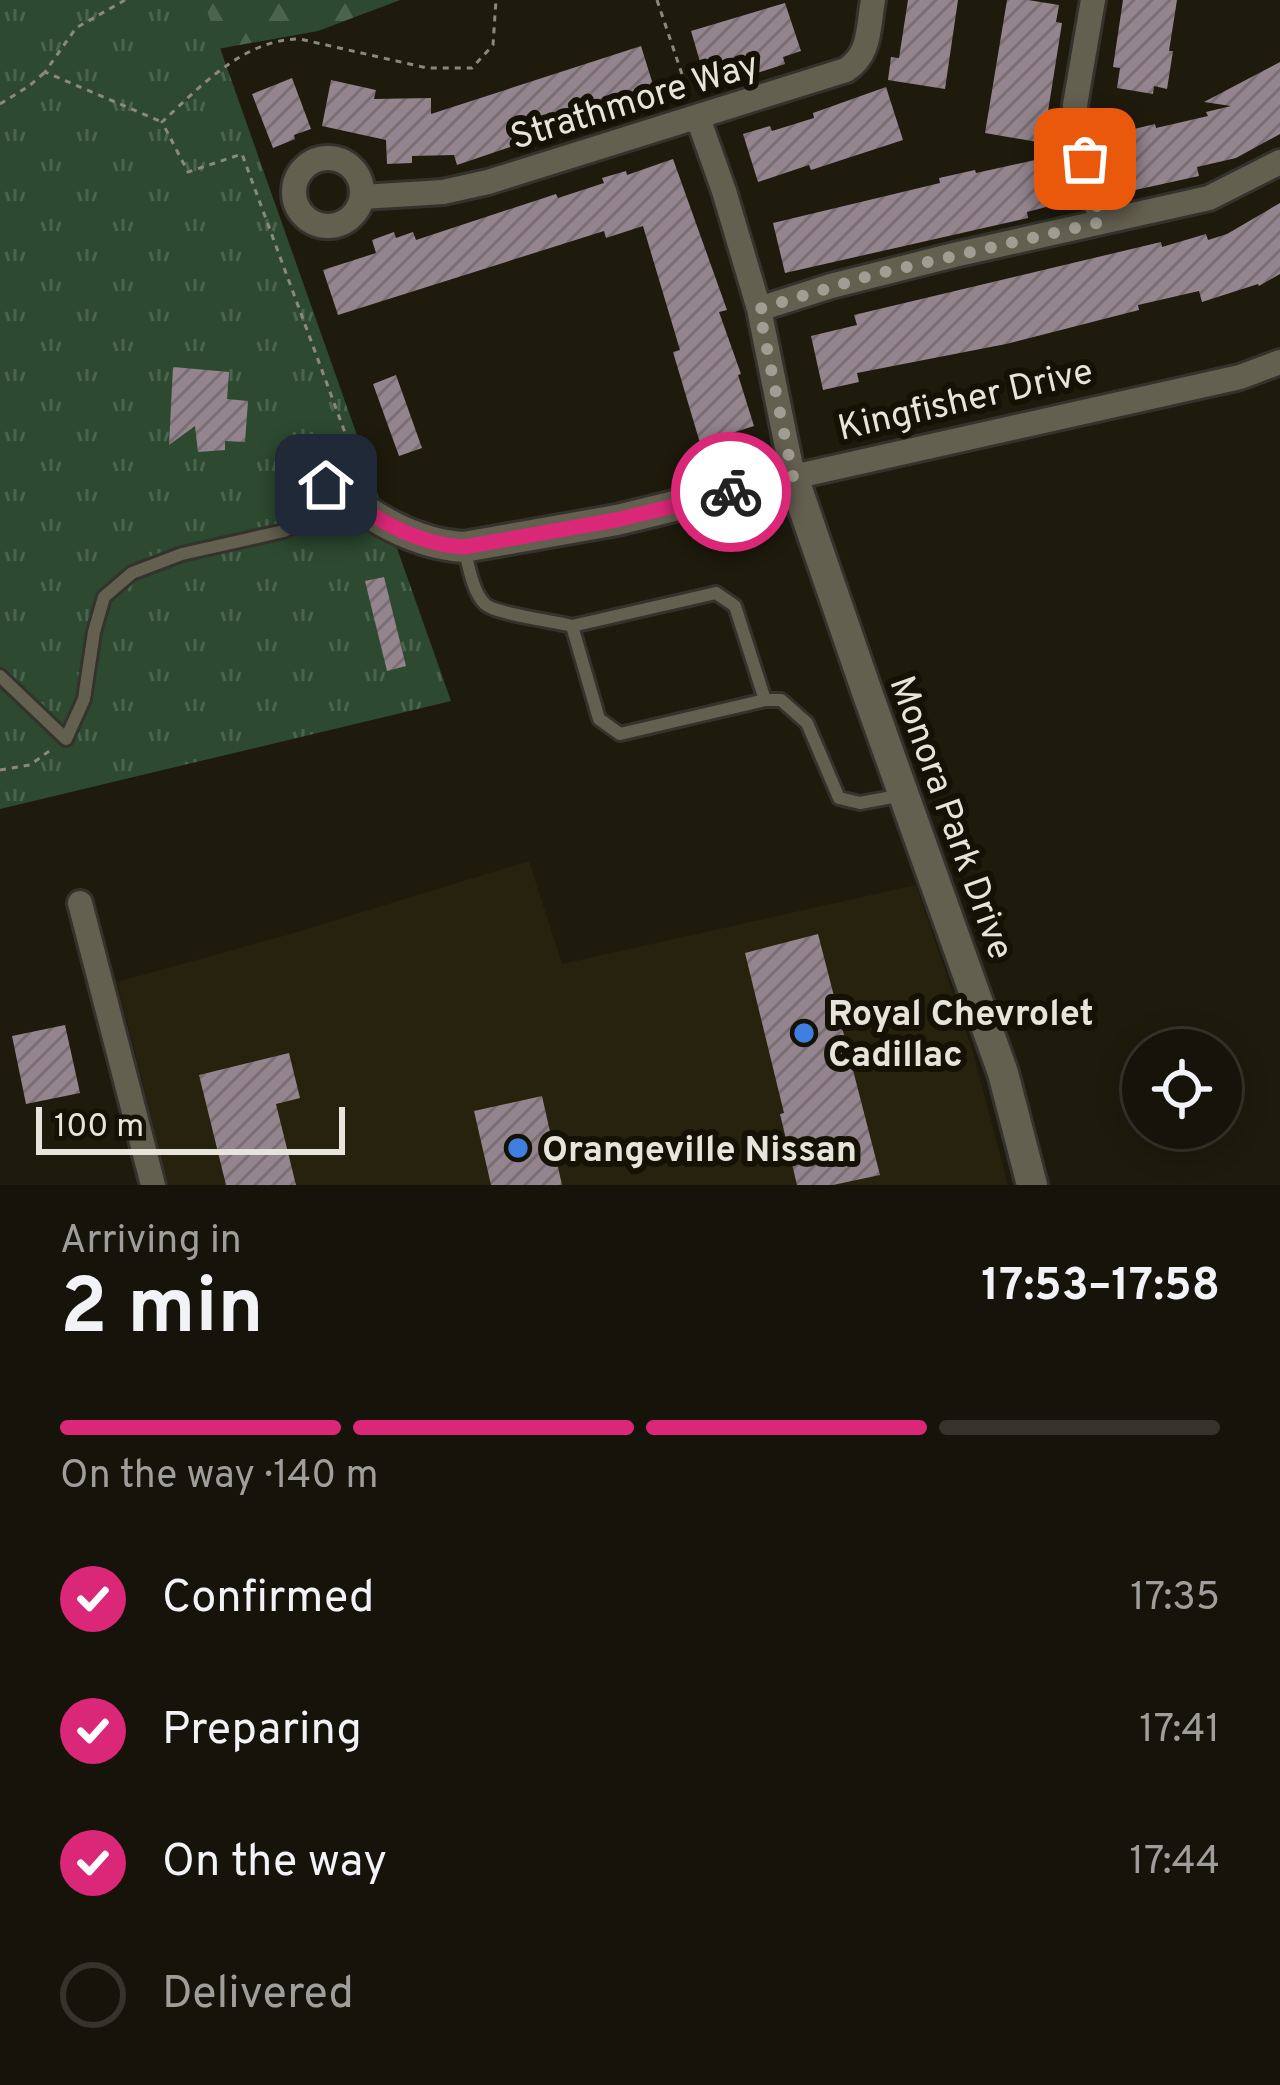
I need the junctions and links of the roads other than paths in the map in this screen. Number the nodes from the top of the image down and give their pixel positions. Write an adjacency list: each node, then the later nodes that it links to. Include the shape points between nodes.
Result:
1 (873, 0): 3 (street, Strathmore Way, via 866,49 854,66)
2 (1093, 0): 6 (street, via 1075,105)
3 (698, 118): 5 (street, Strathmore Way, via 488,182); 7 (street)
4 (1280, 162): 6 (street, via 1209,199)
5 (362, 196)
6 (1101, 222): 7 (street)
7 (759, 309): 10 (street)
8 (1280, 362): 10 (street, Kingfisher Drive)
9 (327, 476): 11 (street, Kingfisher Drive, via 385,524); 13 (lane, via 302,521 284,531 182,554 132,573 104,597 84,699 66,739)
10 (793, 477): 11 (street, Kingfisher Drive); 15 (street, Monora Park Drive)
11 (464, 547): 12 (lane, via 482,602 495,612)
12 (572, 626): 14 (lane, via 716,593 735,606); 14 (lane, via 599,719 620,734)
13 (0, 676)
14 (765, 700): 15 (lane, via 781,700 807,724 839,798 860,803)
15 (904, 794): 18 (street, Monora Park Drive, via 1003,1073)
16 (80, 903): 17 (street)
17 (152, 1185)
18 (1032, 1185)

